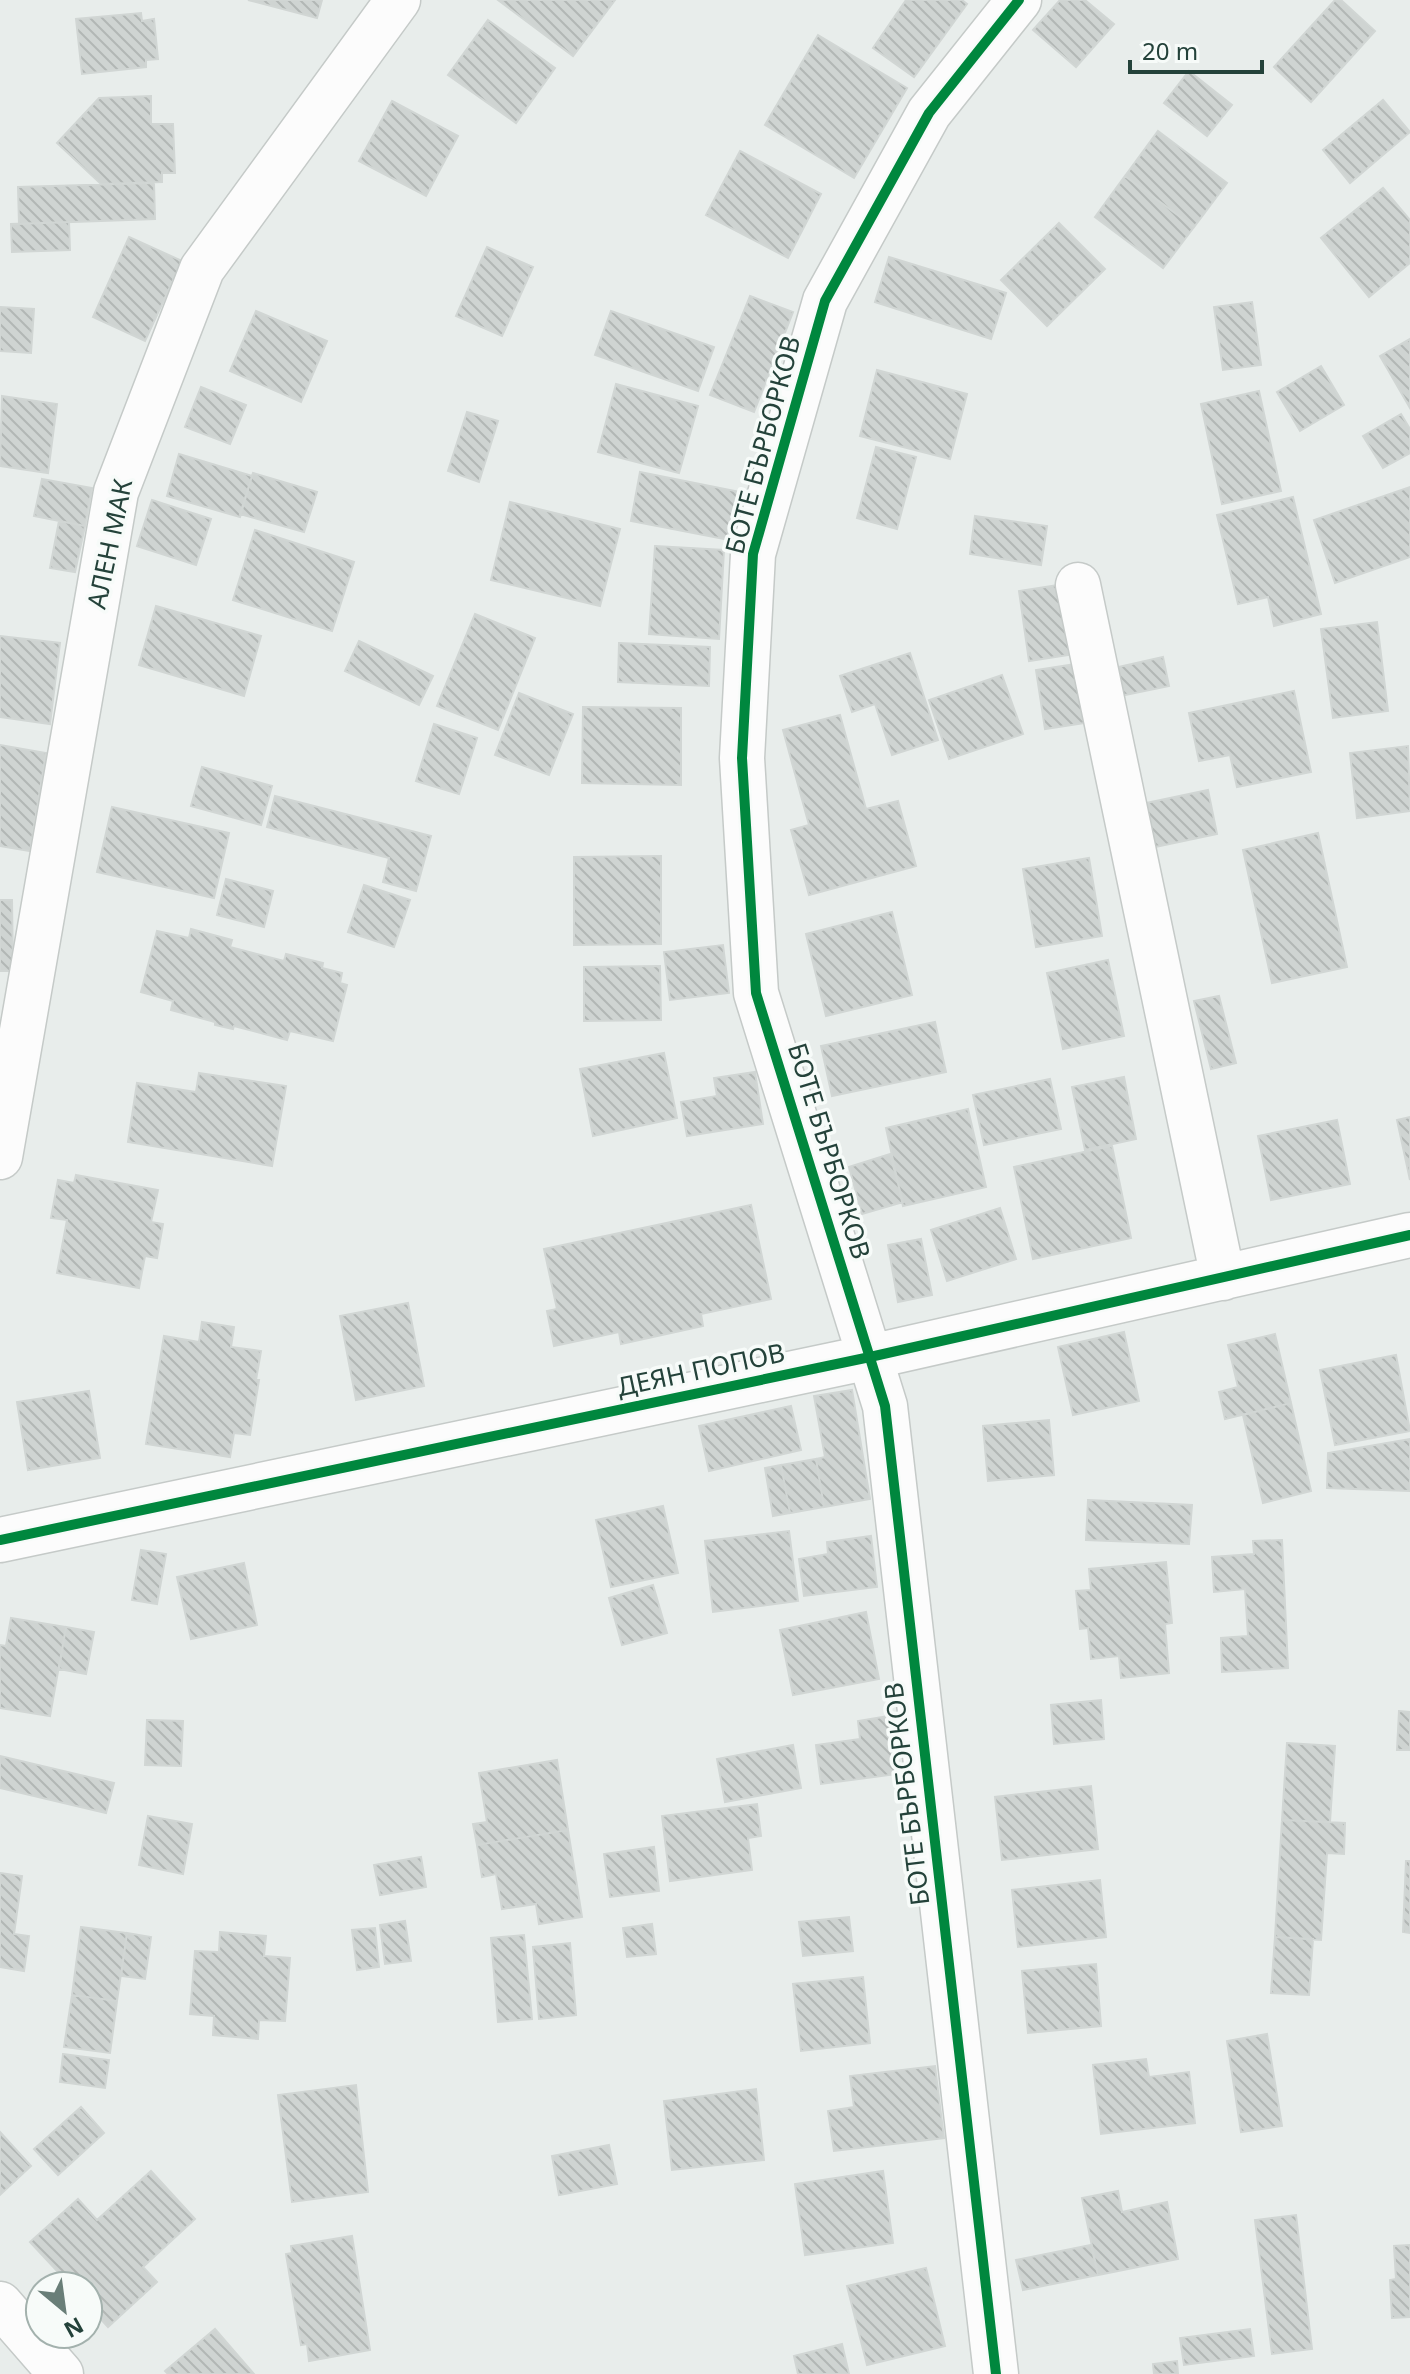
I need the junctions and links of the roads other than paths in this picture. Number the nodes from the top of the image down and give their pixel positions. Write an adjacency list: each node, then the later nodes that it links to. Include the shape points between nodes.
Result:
1 (398, 0): 4 (street, АЛЕН МАК, via 202,269 116,492)
2 (1019, 0): 7 (street, БОТЕ БЪРБОРКОВ, via 929,113 825,301 753,554 742,758 756,993)
3 (1078, 585): 6 (street)
4 (0, 1157)
5 (1410, 1235): 6 (street, ДЕЯН ПОПОВ)
6 (1223, 1278): 7 (street, ДЕЯН ПОПОВ)
7 (870, 1357): 8 (street, ДЕЯН ПОПОВ); 11 (street, БОТЕ БЪРБОРКОВ, via 885,1406)
8 (0, 1540)
9 (0, 2304): 10 (street)
10 (61, 2374)
11 (996, 2374)

